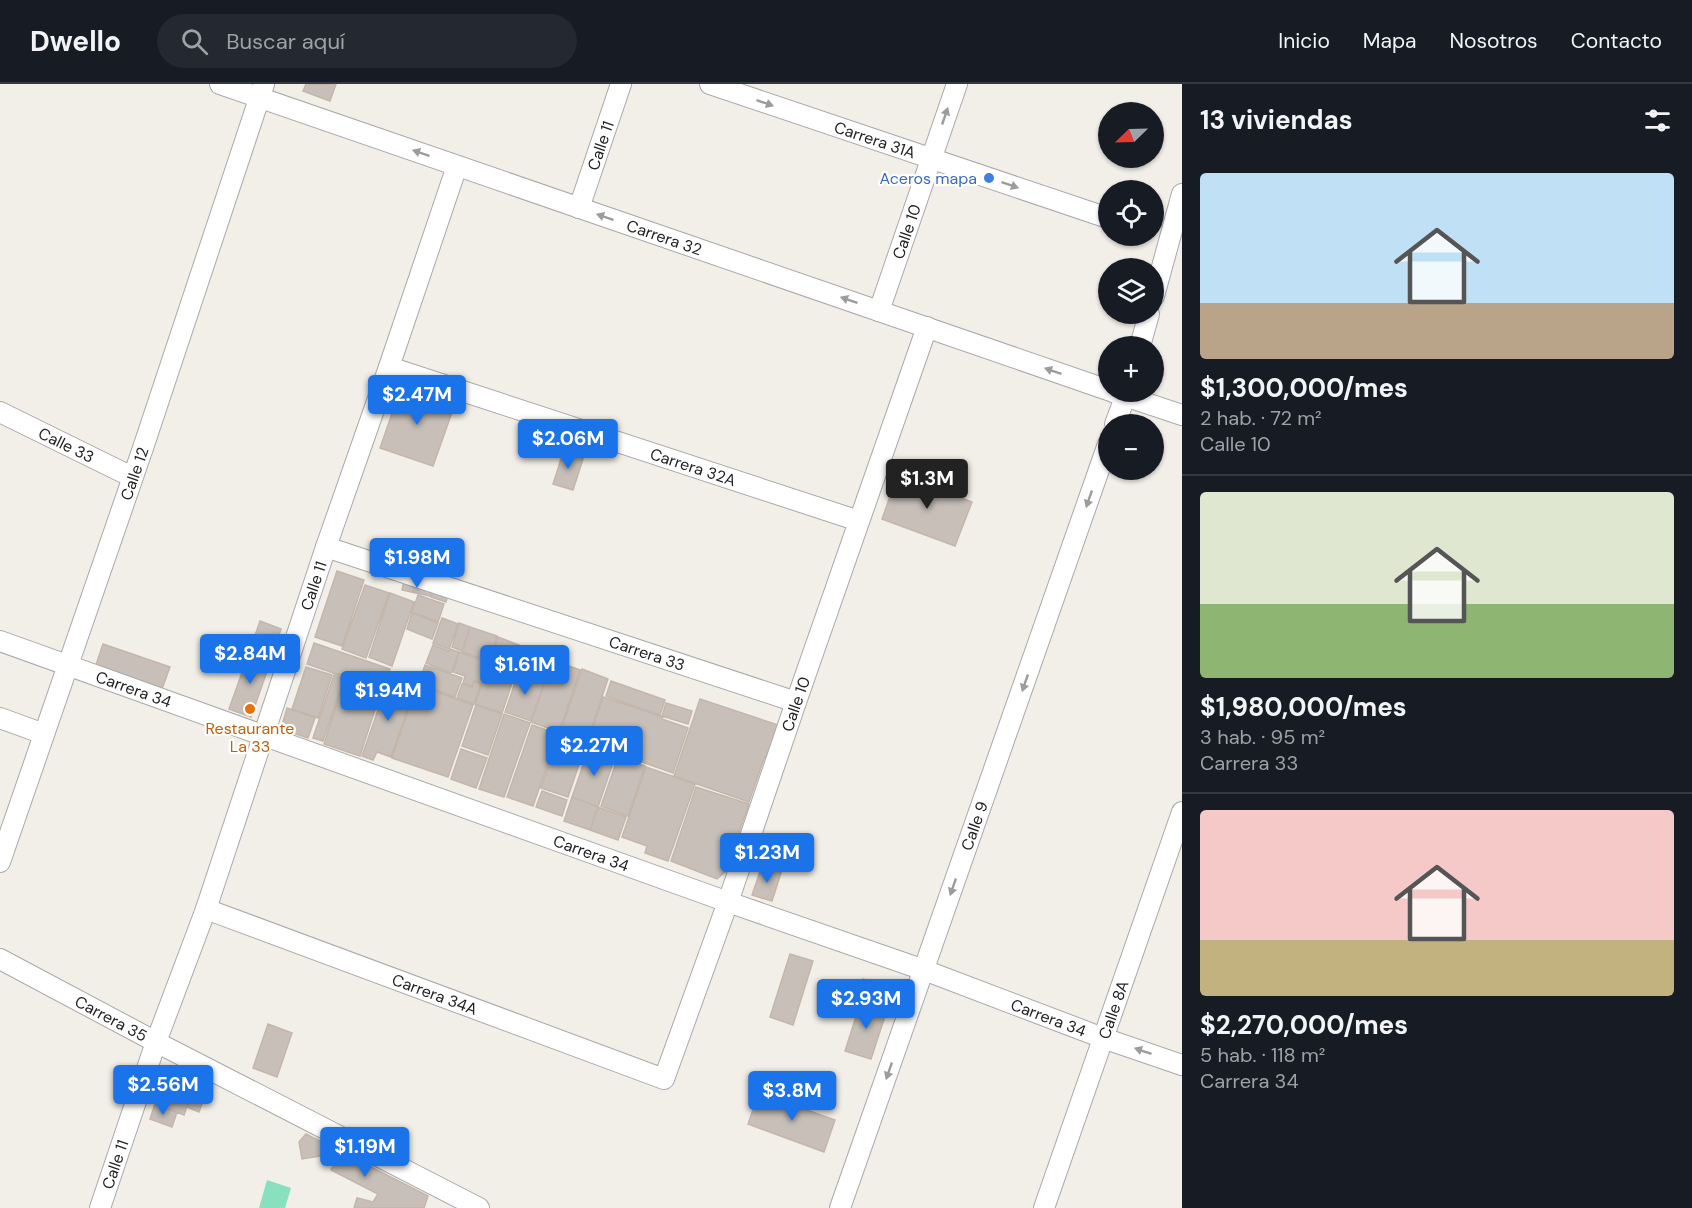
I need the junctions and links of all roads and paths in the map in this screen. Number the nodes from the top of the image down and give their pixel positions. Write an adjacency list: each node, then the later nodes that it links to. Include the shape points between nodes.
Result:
1 (220, 84): 5 (street, Carrera 32)
2 (621, 84): 9 (street, Calle 11)
3 (710, 84): 6 (street, Carrera 31A, one-way to 6)
4 (957, 84): 6 (street, Calle 10, one-way to 4)
5 (262, 91): 7 (street, Carrera 32, one-way to 5); 21 (street, Calle 12)
6 (931, 159): 10 (street, Carrera 31A, one-way to 10); 13 (street, Calle 10)
7 (457, 166): 9 (street, Carrera 32); 15 (street, Calle 11)
8 (1182, 194): 11 (street)
9 (579, 208): 13 (street, Carrera 32, one-way to 9)
10 (1098, 215)
11 (1168, 238): 12 (street)
12 (1163, 258)
13 (879, 311): 14 (street, Carrera 32)
14 (927, 327): 16 (street, Carrera 32, one-way to 14); 22 (street, Calle 10)
15 (389, 367): 22 (street, Carrera 32A); 23 (street, Calle 11)
16 (1098, 385)
17 (1146, 402): 19 (street, Carrera 32)
18 (0, 412): 21 (street, Calle 33)
19 (1182, 415)
20 (1098, 473): 36 (street, Calle 9, one-way to 36)
21 (132, 477): 25 (street, Calle 12)
22 (859, 521): 26 (street, Calle 10)
23 (327, 547): 26 (street, Carrera 33); 29 (street, Calle 11)
24 (0, 641): 25 (street, Carrera 34)
25 (68, 665): 28 (street, Calle 12); 29 (street, Carrera 34)
26 (795, 702): 33 (street, Calle 10)
27 (0, 718): 28 (street)
28 (44, 734): 31 (street, Calle 12)
29 (264, 735): 33 (street, Carrera 34); 34 (street, Calle 11)
30 (1182, 812): 32 (street, Calle 8A)
31 (0, 862)
32 (1173, 863): 37 (street, Calle 8A)
33 (728, 902): 36 (street, Carrera 34); 40 (street, Calle 10)
34 (206, 909): 38 (street, Calle 11); 40 (street, Carrera 34A)
35 (0, 958): 38 (street, Carrera 35)
36 (924, 970): 37 (street, Carrera 34); 43 (street, Calle 9, one-way to 43)
37 (1103, 1038): 39 (street, Carrera 34, one-way to 37); 44 (street, Calle 8A)
38 (156, 1042): 41 (street, Calle 11); 42 (street, Carrera 35)
39 (1182, 1065)
40 (664, 1079)
41 (100, 1208)
42 (479, 1208)
43 (840, 1208)
44 (1044, 1208)

